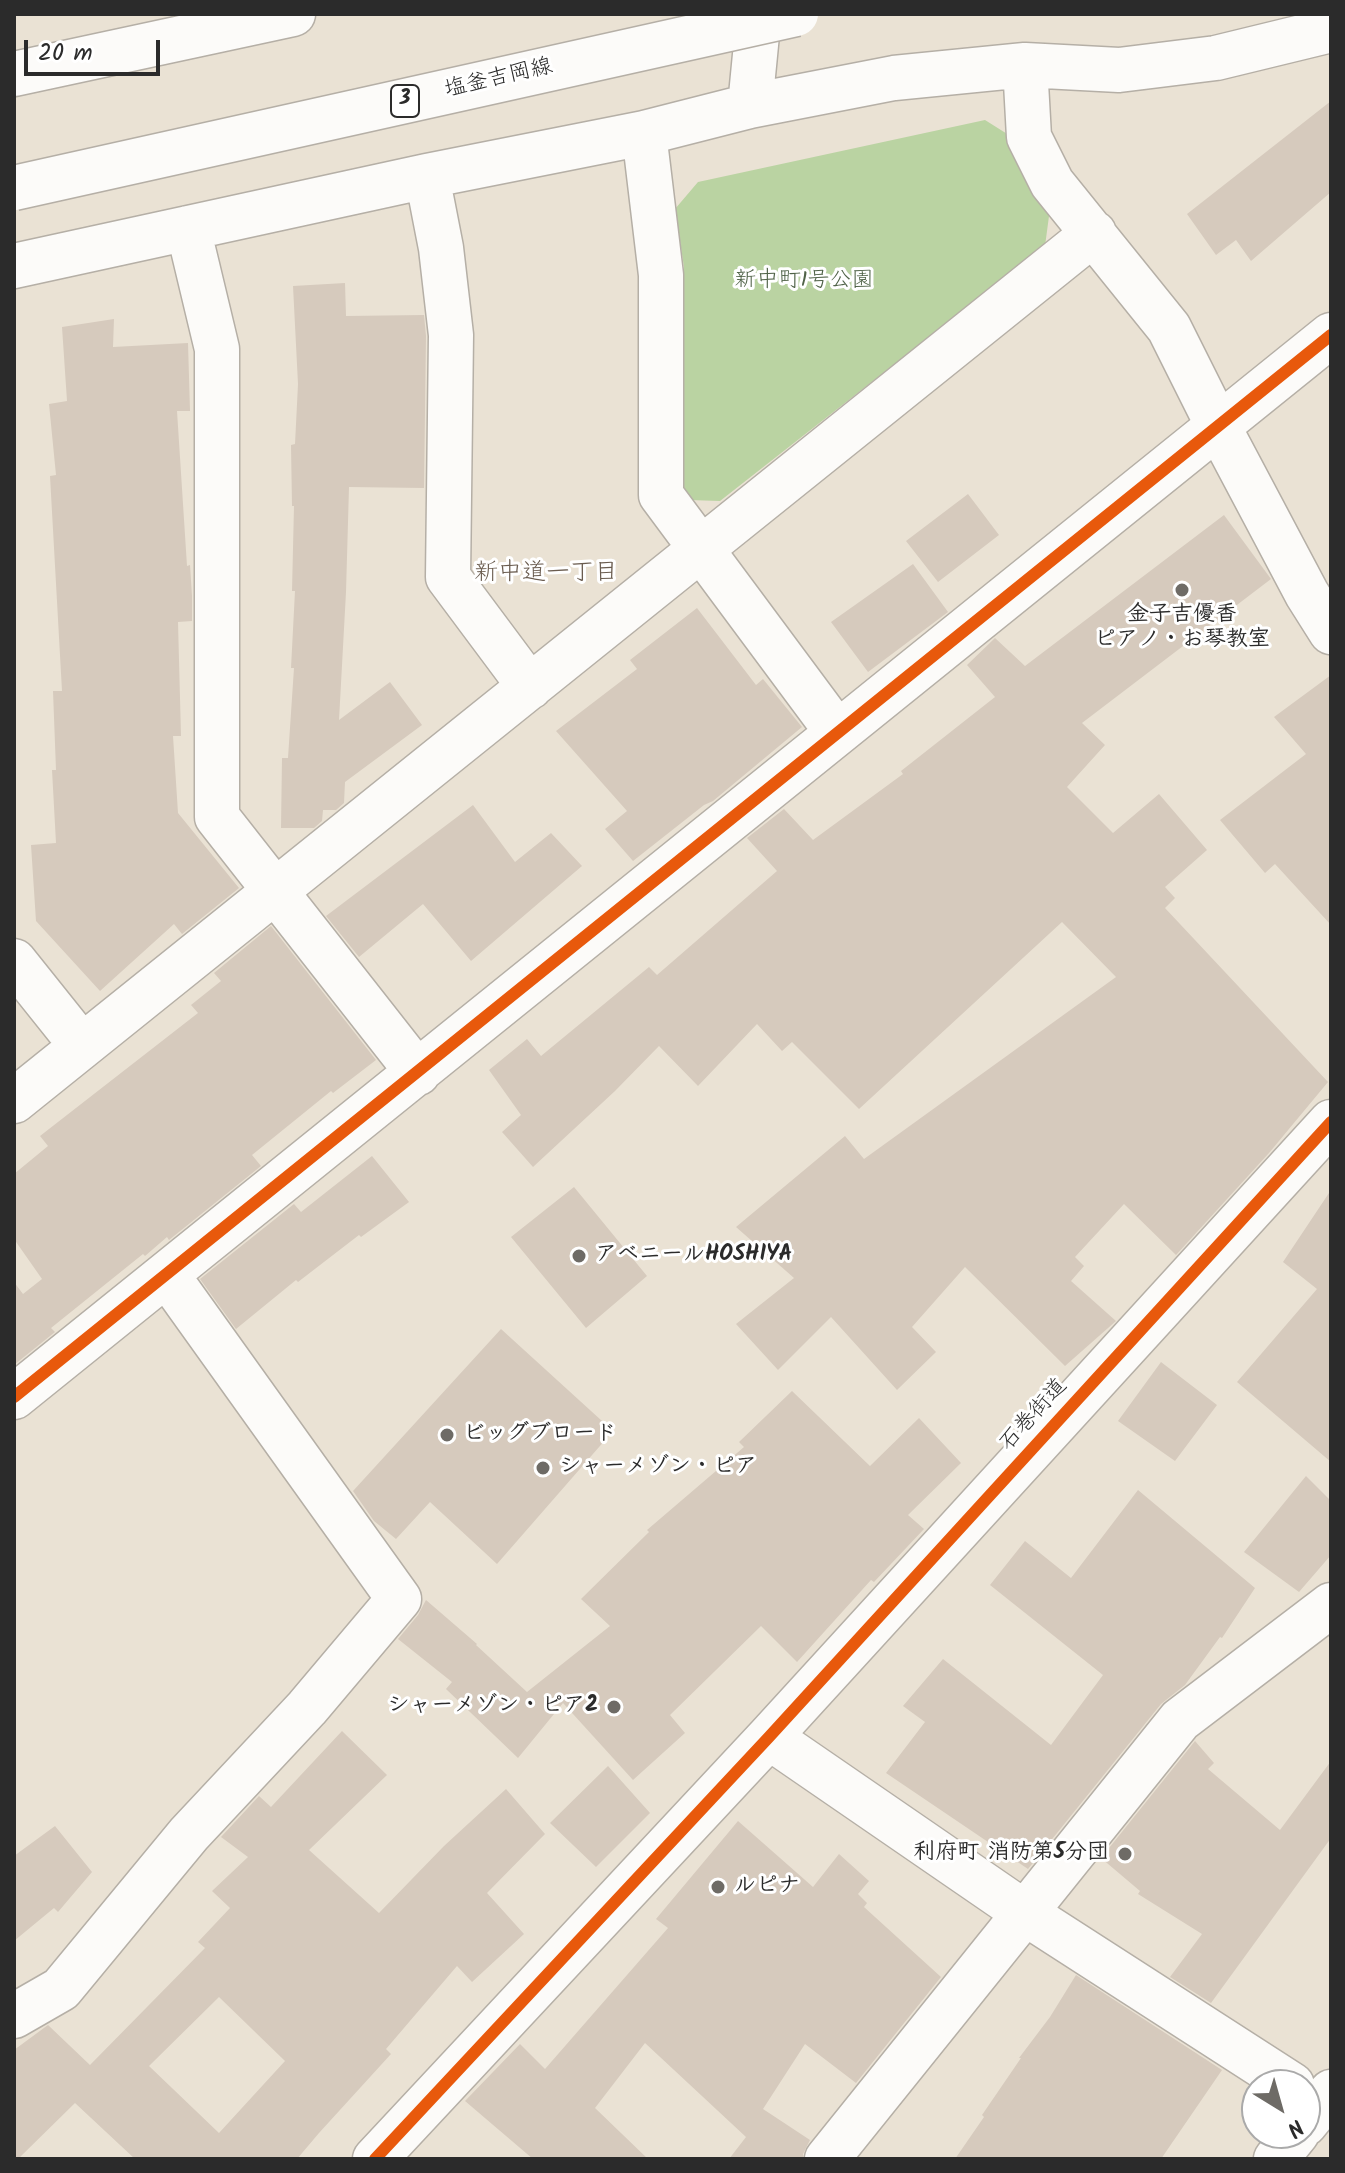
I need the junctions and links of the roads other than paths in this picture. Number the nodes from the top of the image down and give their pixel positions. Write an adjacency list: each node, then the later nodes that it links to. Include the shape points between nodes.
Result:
1 (293, 14): 6 (street)
2 (759, 14): 7 (street)
3 (796, 14): 10 (street, 塩釜吉岡線 / 3, bridge)
4 (1331, 30): 5 (street, via 1216,58 1119,70)
5 (1025, 65): 7 (street, via 894,78); 12 (street, via 1029,137 1052,183)
6 (14, 74)
7 (750, 106): 8 (street)
8 (644, 133): 9 (street); 16 (street, via 661,275 661,495)
9 (427, 176): 11 (street); 18 (street, via 451,335 448,577)
10 (14, 188)
11 (188, 228): 13 (street); 20 (street, via 217,349 217,817)
12 (1094, 233): 15 (street, via 1169,328); 16 (street)
13 (14, 266)
14 (1331, 335): 15 (street)
15 (1218, 426): 17 (street); 19 (street)
16 (702, 549): 18 (street); 19 (street)
17 (1331, 632)
18 (530, 687): 20 (street)
19 (837, 732): 23 (street)
20 (274, 892): 22 (street); 23 (street)
21 (14, 961): 22 (street)
22 (82, 1046): 24 (street)
23 (418, 1073): 26 (street)
24 (14, 1101)
25 (1331, 1122): 29 (street, 石巻街道)
26 (167, 1275): 27 (street); 31 (street, via 399,1599 307,1708 189,1834 61,1989)
27 (14, 1397)
28 (1331, 1605): 30 (street, via 1180,1720)
29 (769, 1737): 30 (street); 33 (street, 石巻街道)
30 (1025, 1913): 32 (street); 34 (street)
31 (14, 2016)
32 (1257, 2069)
33 (375, 2159)
34 (827, 2159)

